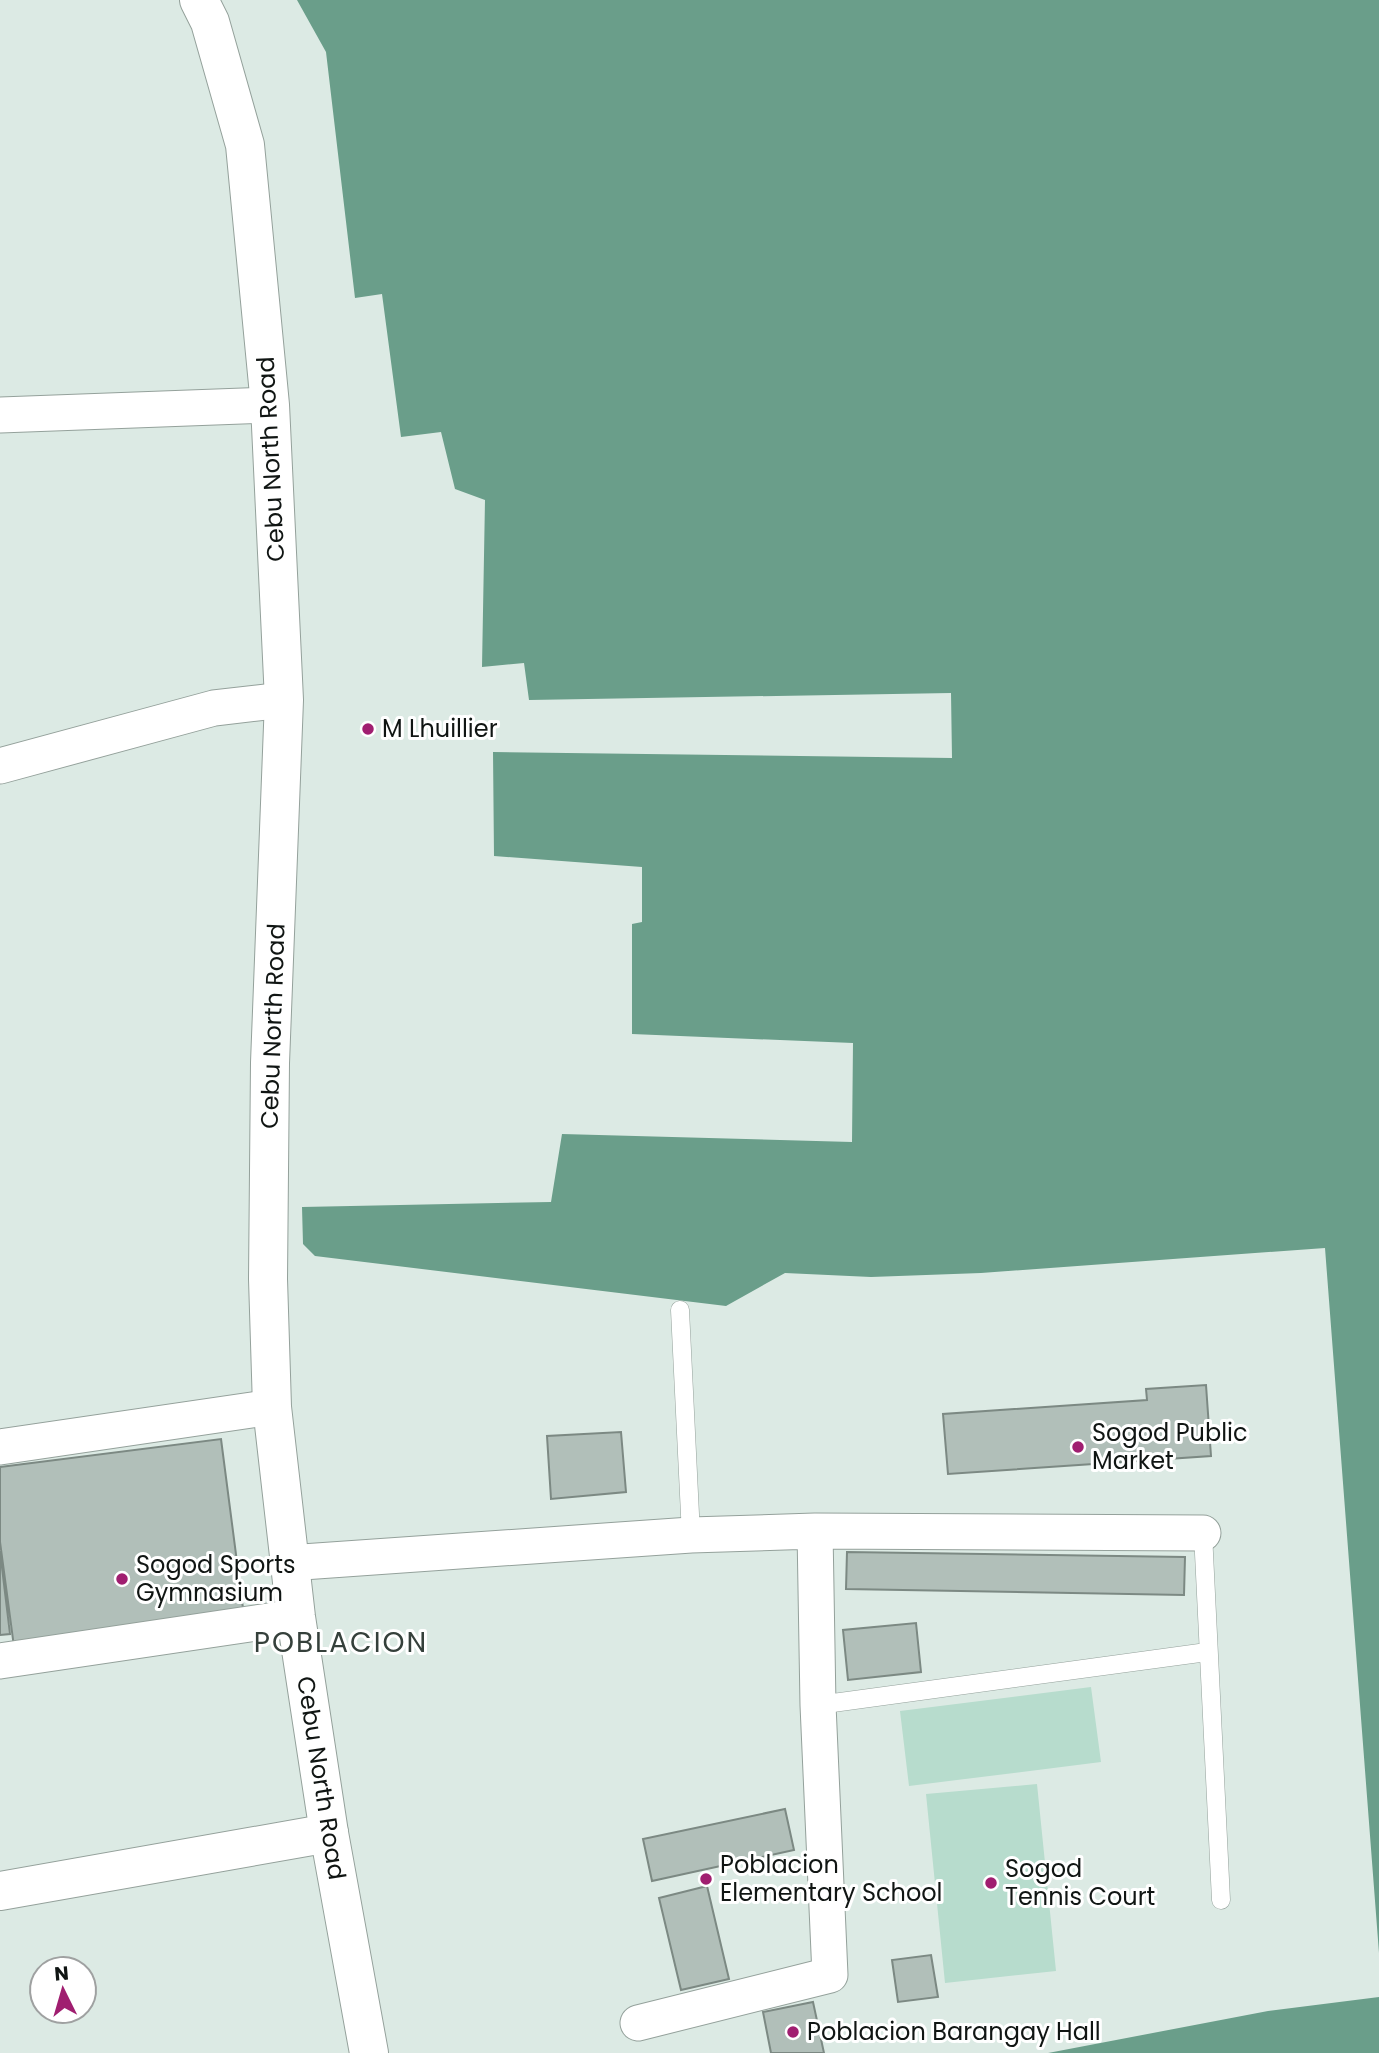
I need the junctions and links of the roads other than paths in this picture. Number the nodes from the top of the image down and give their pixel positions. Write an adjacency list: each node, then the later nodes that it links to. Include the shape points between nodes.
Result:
1 (199, 0): 2 (main road, Cebu North Road, via 210,22 245,145)
2 (270, 405): 3 (street); 4 (main road, Cebu North Road)
3 (0, 415)
4 (284, 700): 5 (street, via 214,708); 7 (main road, Cebu North Road, via 270,1063)
5 (0, 766)
6 (680, 1310): 11 (lane)
7 (272, 1407): 8 (street); 12 (main road, Cebu North Road)
8 (0, 1447)
9 (816, 1531): 10 (street); 11 (street); 16 (street)
10 (1203, 1532): 14 (lane)
11 (691, 1535): 12 (street)
12 (288, 1563): 13 (main road, Cebu North Road)
13 (296, 1617): 15 (street); 17 (main road, Cebu North Road)
14 (1208, 1652): 16 (lane); 19 (lane)
15 (0, 1661)
16 (818, 1704): 20 (street, via 830,1975)
17 (329, 1833): 18 (main road); 21 (main road, Cebu North Road)
18 (0, 1891)
19 (1221, 1900)
20 (638, 2023)
21 (369, 2053)

